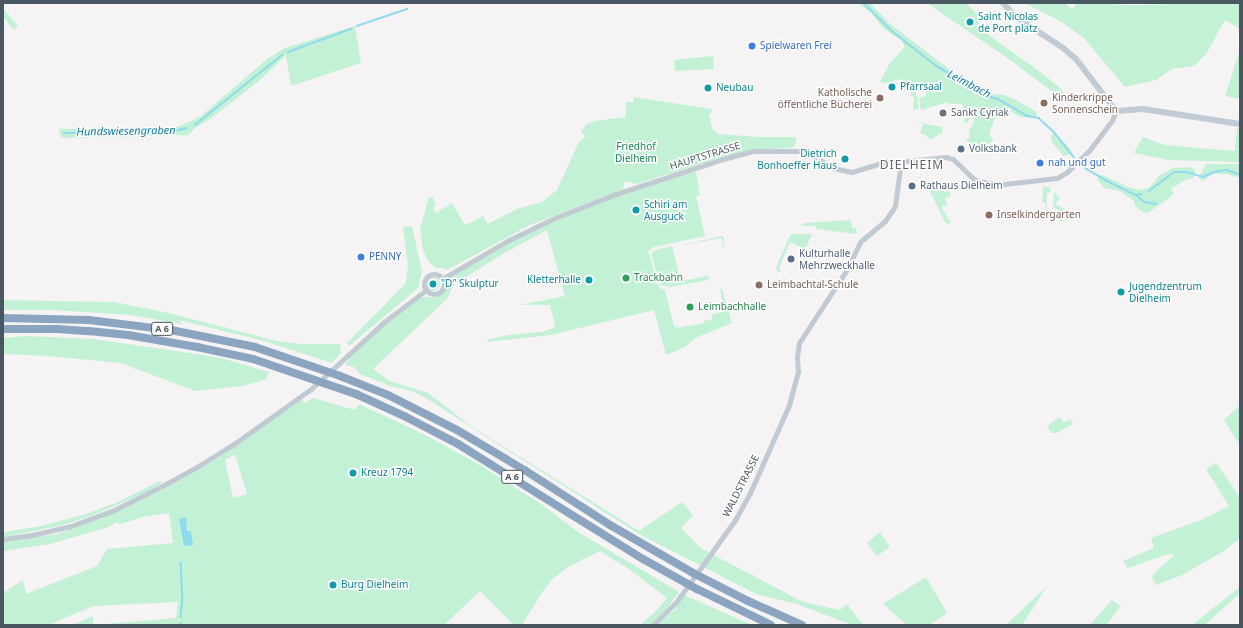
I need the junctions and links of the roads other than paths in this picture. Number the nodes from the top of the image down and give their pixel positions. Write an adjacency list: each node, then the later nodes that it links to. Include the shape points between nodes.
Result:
1 (1003, 3): 2 (main road, via 1016,17 1076,59)
2 (1116, 111): 3 (main road, via 1143,109); 4 (street, HAUPTSTRASSE, via 1083,157 1056,178 996,185 976,180 950,158)
3 (1240, 124)
4 (901, 161): 5 (street, HAUPTSTRASSE, via 888,161 852,172 833,168 805,151 753,151 613,195 537,226); 10 (street, WALDSTRASSE, via 895,206 885,221 860,242 846,271 799,343 798,372 789,405 750,493 735,520 677,601)
5 (442, 279): 6 (street, via 440,291 431,294); 6 (street, via 435,274 427,276 424,284)
6 (426, 290): 9 (street, via 384,322 311,389 200,465 131,503 92,518 61,529)
7 (3, 318): 12 (highway, A 6, via 90,320 171,330 255,347 317,367 394,398 457,430 519,466 623,533 703,579)
8 (3, 329): 11 (highway, A 6, via 58,329 135,336 246,358 329,384 383,406 458,444 603,536 697,589)
9 (3, 539)
10 (653, 625)
11 (771, 625)
12 (802, 625)

